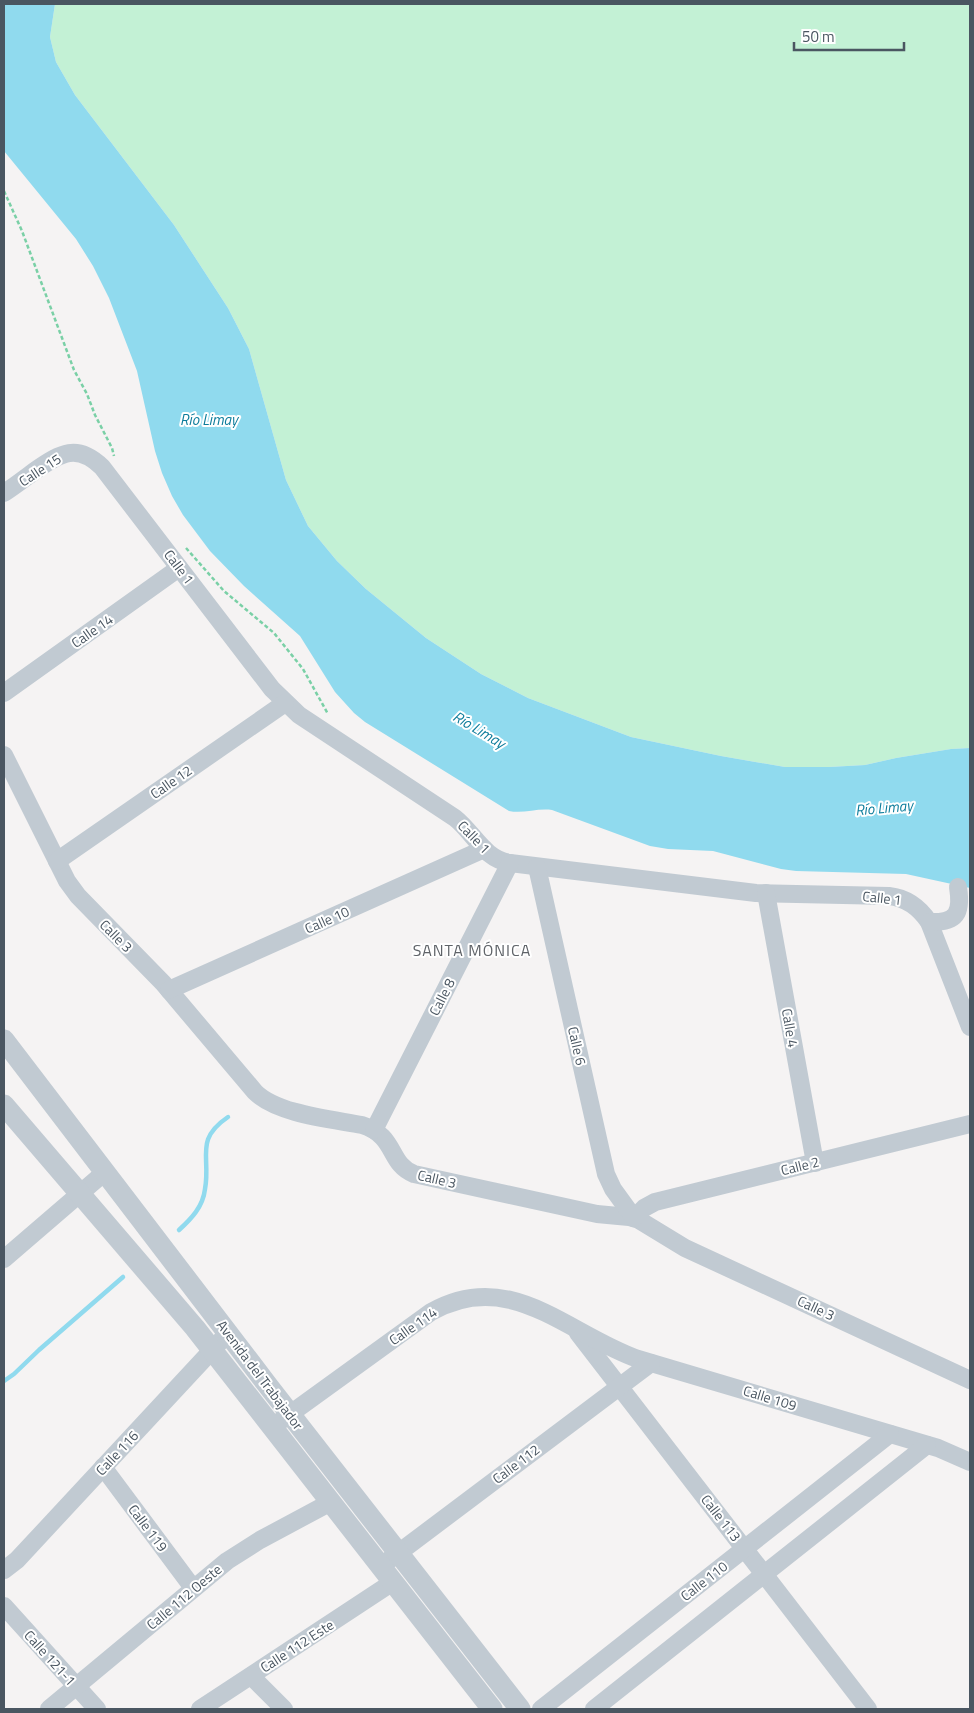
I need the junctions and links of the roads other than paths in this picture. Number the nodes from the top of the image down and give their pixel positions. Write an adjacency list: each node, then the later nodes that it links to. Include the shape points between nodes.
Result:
1 (78, 452): 2 (street, Calle 15, via 58,456); 3 (street, Calle 1, via 102,467)
2 (4, 493)
3 (179, 568): 4 (street, Calle 14); 5 (street, Calle 1)
4 (4, 693)
5 (285, 703): 7 (street, Calle 1, via 455,818); 8 (street, Calle 12)
6 (4, 755): 8 (street, Calle 3)
7 (484, 850): 9 (street, Calle 1); 14 (street, Calle 10)
8 (57, 862): 14 (street, Calle 3, via 84,903)
9 (510, 864): 10 (street, Calle 1); 19 (street, Calle 8)
10 (537, 866): 12 (street, Calle 1); 23 (street, Calle 6, via 606,1174)
11 (958, 887): 13 (street, via 960,902 954,917 945,922)
12 (766, 893): 13 (street, Calle 1, via 896,896 915,906); 20 (street, Calle 4)
13 (928, 922): 15 (street, Calle 1)
14 (170, 990): 19 (street, Calle 3, via 266,1102)
15 (970, 1027)
16 (5, 1044): 21 (street, Avenida del Trabajador)
17 (4, 1105): 22 (street, Avenida del Trabajador)
18 (970, 1124): 20 (street, Calle 2)
19 (374, 1130): 23 (street, Calle 3, via 387,1142 401,1166 414,1174 598,1214)
20 (815, 1163): 23 (street, Calle 2, via 655,1202)
21 (105, 1172): 22 (street); 26 (street, Avenida del Trabajador)
22 (80, 1193): 24 (street); 27 (street, Avenida del Trabajador)
23 (634, 1218): 29 (street, Calle 3, via 685,1248)
24 (4, 1259)
25 (573, 1327): 28 (street, Calle 109, via 619,1352); 30 (street, Calle 113); 31 (street, Calle 114, via 540,1310 502,1298 478,1297 453,1302 431,1312)
26 (228, 1333): 27 (street, Calle 116); 31 (street, Avenida del Trabajador)
27 (212, 1350): 32 (street, Avenida del Trabajador); 36 (street, Calle 116)
28 (652, 1363): 30 (street, Calle 112); 33 (street, Calle 109)
29 (970, 1380)
30 (619, 1387): 38 (street, Calle 113); 39 (street, Calle 112)
31 (290, 1414): 32 (street, Calle 114); 39 (street, Avenida del Trabajador)
32 (272, 1427): 37 (street, Avenida del Trabajador)
33 (890, 1434): 34 (street, Calle 109); 38 (street, Calle 110)
34 (927, 1445): 35 (street, Calle 109); 42 (street)
35 (970, 1462)
36 (103, 1467): 40 (street, Calle 116); 43 (street, Calle 119)
37 (331, 1502): 41 (street, Avenida del Trabajador); 43 (street, Calle 112 Oeste, via 244,1550)
38 (744, 1549): 42 (street, Calle 113); 53 (street, Calle 110)
39 (398, 1553): 41 (street, Calle 112); 52 (street, Avenida del Trabajador)
40 (4, 1570)
41 (387, 1574): 45 (street, Calle 112 Este); 51 (street, Avenida del Trabajador)
42 (764, 1574): 54 (street); 55 (street, Calle 113)
43 (193, 1588): 46 (street, Calle 112 Oeste)
44 (4, 1606): 46 (street, Calle 121-1)
45 (251, 1676): 49 (street, Calle 112 Este); 50 (street)
46 (76, 1686): 47 (street, Calle 112 Oeste); 48 (street, Calle 121-1)
47 (49, 1709)
48 (97, 1709)
49 (200, 1709)
50 (284, 1709)
51 (492, 1709)
52 (520, 1709)
53 (541, 1709)
54 (594, 1709)
55 (868, 1709)

